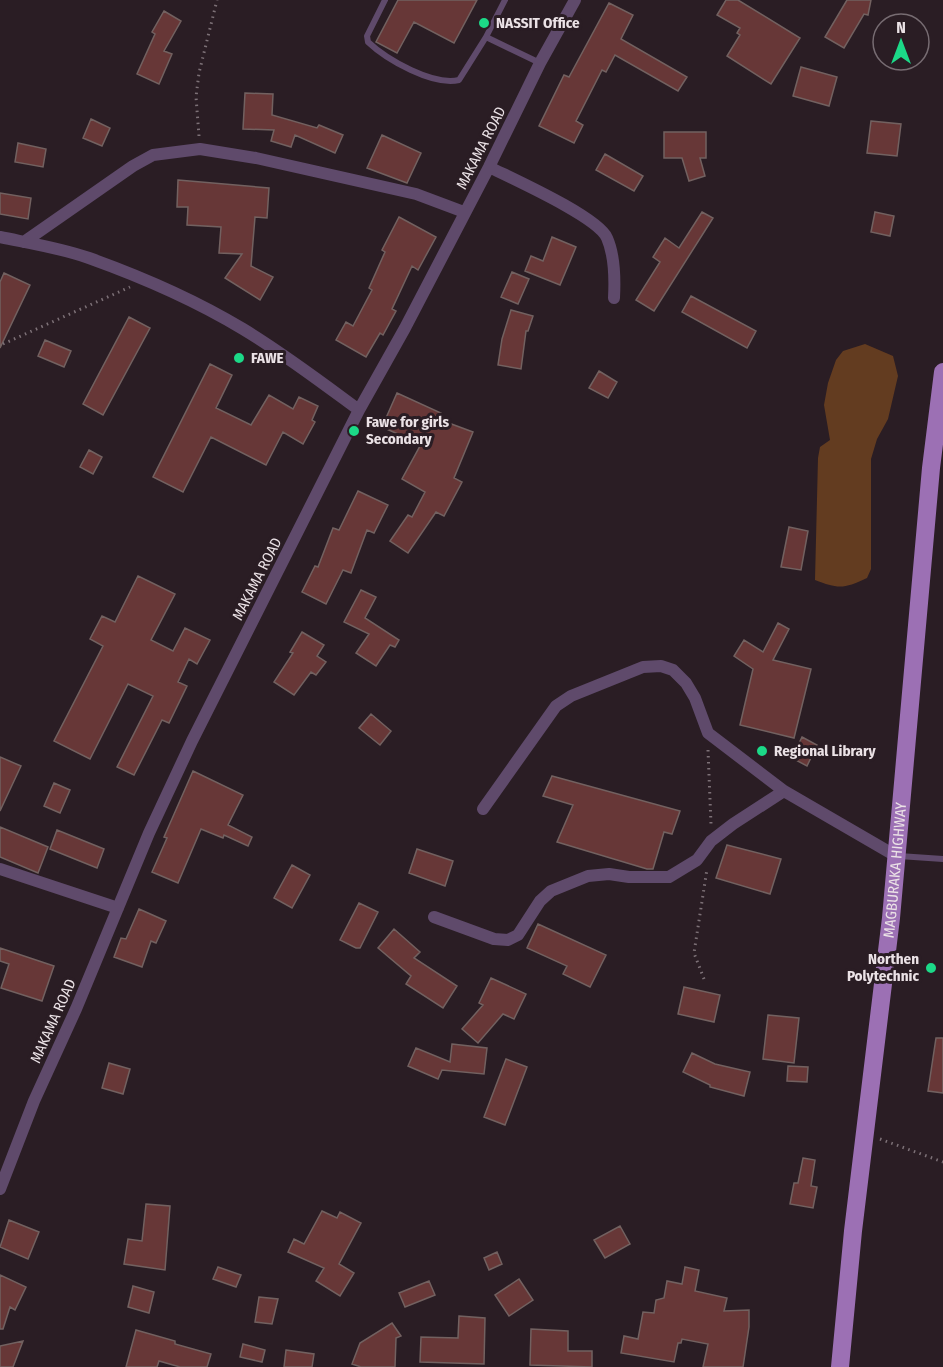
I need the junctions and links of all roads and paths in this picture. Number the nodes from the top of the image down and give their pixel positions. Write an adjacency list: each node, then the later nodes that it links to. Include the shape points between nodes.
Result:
1 (217, 0): 7 (path, via 196,97)
2 (385, 0): 5 (lane, via 367,36 368,42 402,65 436,80 459,80)
3 (505, 0): 5 (lane)
4 (575, 0): 6 (street, MAKAMA ROAD)
5 (486, 37): 6 (lane)
6 (540, 63): 8 (street, MAKAMA ROAD)
7 (200, 149): 9 (street, via 416,194); 11 (street, via 153,155)
8 (489, 167): 9 (street, MAKAMA ROAD); 13 (street, via 571,210 607,237 615,278)
9 (464, 212): 17 (street, MAKAMA ROAD)
10 (0, 237): 11 (street)
11 (24, 242): 12 (street, via 87,257)
12 (145, 280): 14 (path); 17 (street, via 244,330)
13 (614, 298)
14 (3, 344)
15 (943, 372): 16 (main road, MAGBURAKA HIGHWAY)
16 (941, 408): 20 (main road, MAGBURAKA HIGHWAY, via 931,468)
17 (359, 410): 23 (street, MAKAMA ROAD, via 192,741)
18 (784, 791): 19 (street, via 708,733 690,691 673,670 643,667 556,706); 20 (street); 24 (street, via 733,824 711,841 697,860 669,877 609,873 588,876 551,891 518,935 508,940)
19 (483, 809)
20 (896, 856): 21 (lane); 25 (main road, MAGBURAKA HIGHWAY)
21 (943, 860)
22 (0, 869): 23 (street)
23 (118, 908): 27 (street, MAKAMA ROAD)
24 (434, 917)
25 (865, 1133): 26 (path); 28 (main road, MAGBURAKA HIGHWAY)
26 (943, 1162)
27 (0, 1189)
28 (840, 1367)

